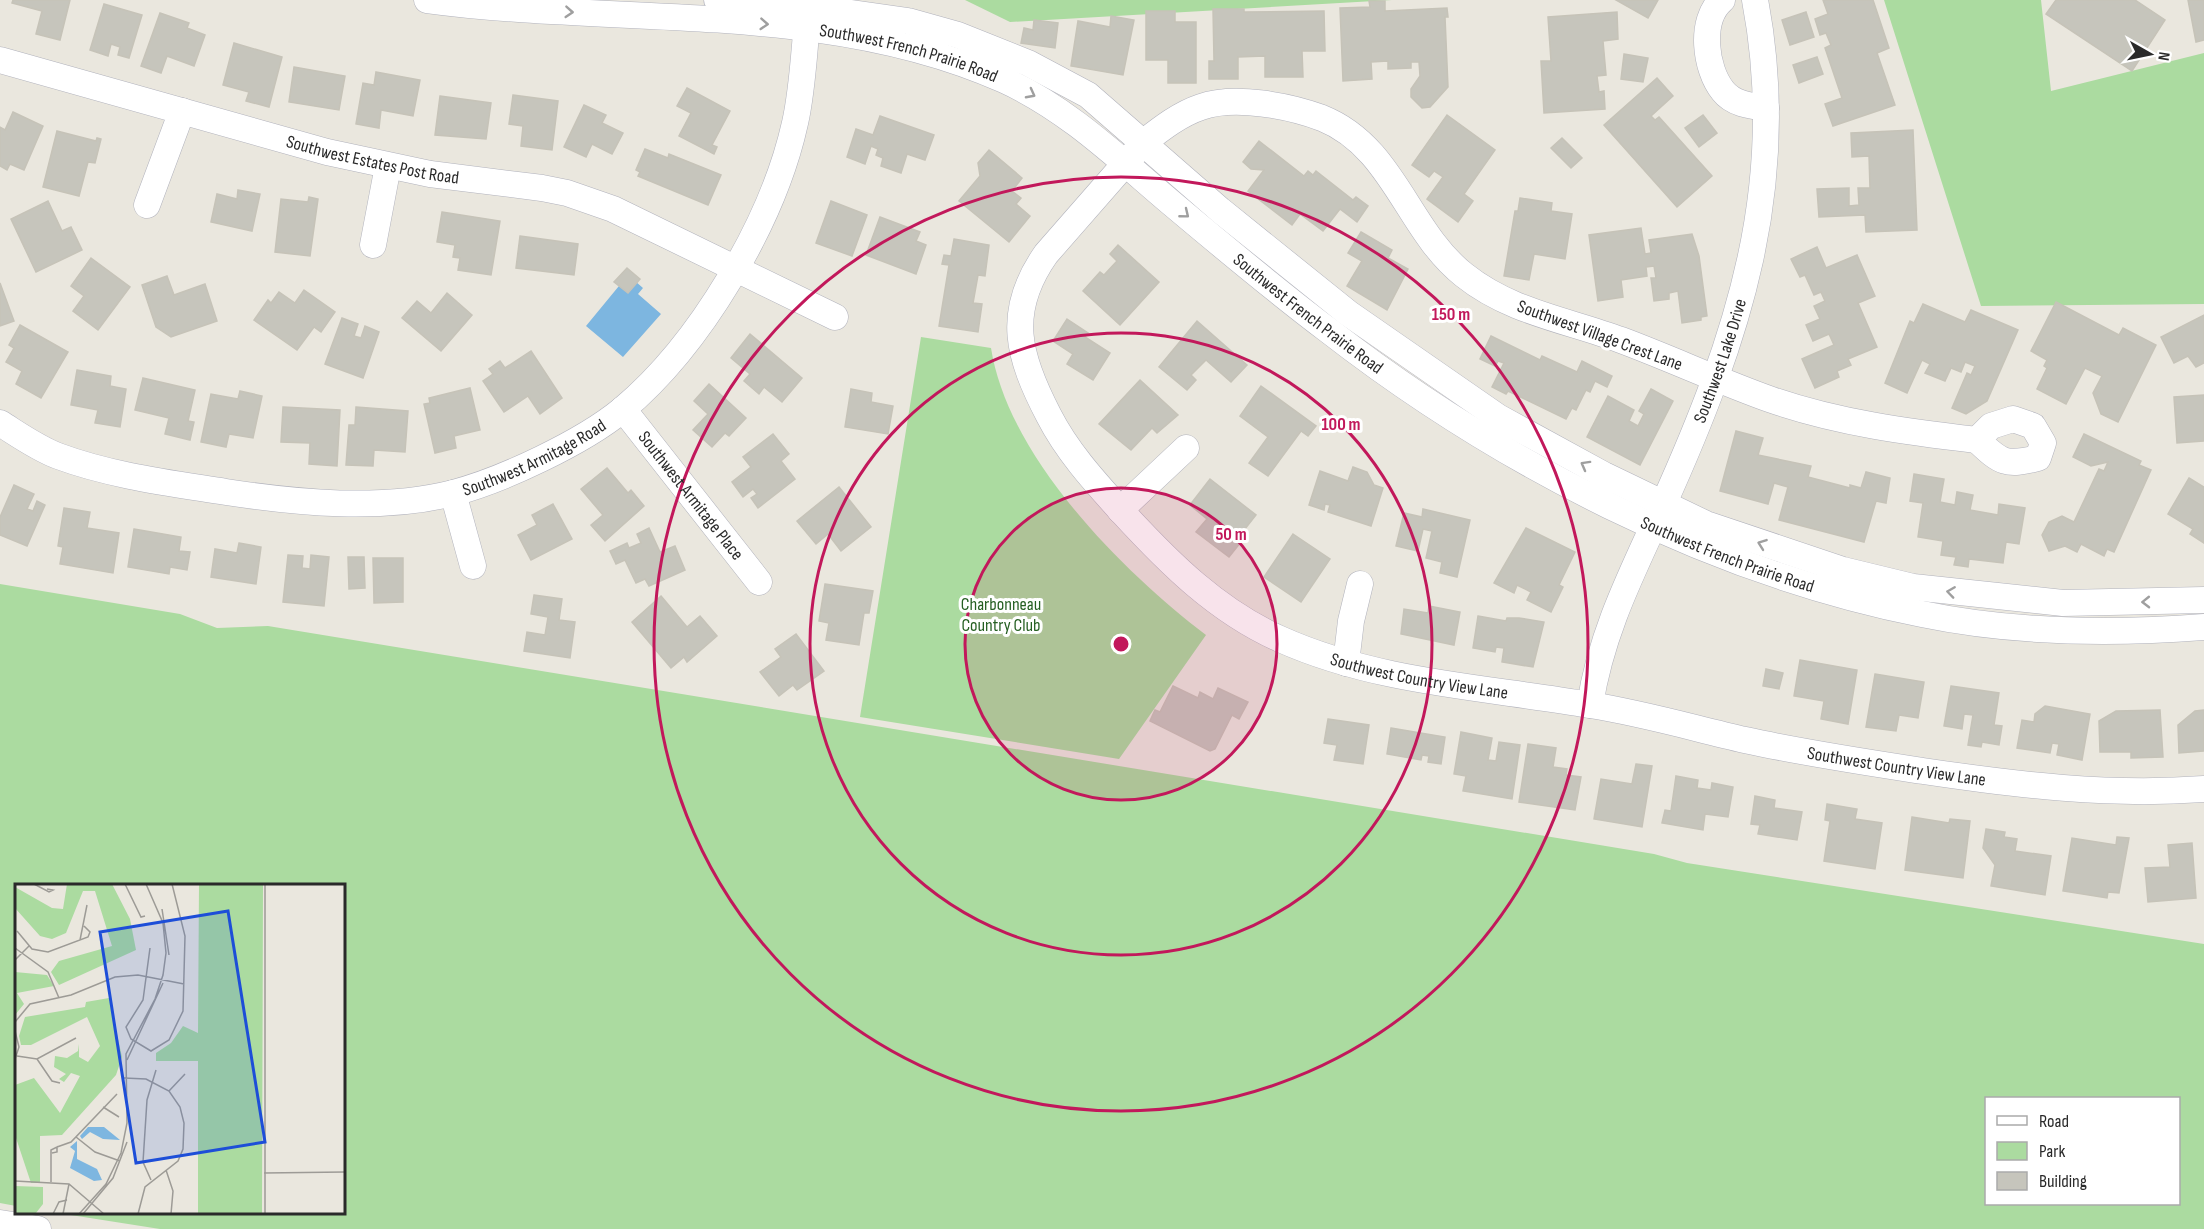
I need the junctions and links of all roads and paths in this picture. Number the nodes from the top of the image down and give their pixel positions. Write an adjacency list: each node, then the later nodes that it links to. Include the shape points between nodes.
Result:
1 (427, 0): 5 (street, Southwest French Prairie Road, one-way to 5, via 508,8)
2 (717, 0): 5 (street, Southwest French Prairie Road)
3 (1722, 0): 7 (street, via 1715,7 1706,38 1712,68 1724,92 1741,104)
4 (1755, 0): 7 (street, Southwest Lake Drive)
5 (807, 17): 9 (street, Southwest French Prairie Road, via 908,21 958,35 1028,63 1088,95); 10 (street, Southwest French Prairie Road, one-way to 10, via 935,52 1005,80 1070,118); 14 (street, Southwest Armitage Road, via 795,123 763,215)
6 (0, 60): 8 (street, Southwest Estates Post Road)
7 (1766, 108): 16 (street, Southwest Lake Drive, via 1764,180 1754,252 1736,321)
8 (182, 111): 11 (street, Southwest Estates Post Road); 12 (street)
9 (1144, 142): 10 (street, Southwest Country View Lane); 16 (street, Southwest Village Crest Lane, via 1184,114 1203,106 1278,106 1326,120 1364,145 1380,161 1421,229 1447,261 1483,289 1526,310 1619,339); 23 (street, Southwest French Prairie Road, one-way to 9, via 1498,417 1348,313 1220,210)
10 (1128, 163): 22 (street, Southwest Country View Lane, via 1035,270 1021,304 1020,322 1024,359 1056,430 1092,480); 23 (street, Southwest French Prairie Road, one-way to 23, via 1330,332 1471,430 1586,494)
11 (388, 166): 13 (street); 14 (street, Southwest Estates Post Road, via 567,194 613,209)
12 (147, 205)
13 (373, 245)
14 (737, 268): 15 (street, Southwest Estates Post Road); 17 (street, Southwest Armitage Road, via 696,331)
15 (835, 317)
16 (1714, 379): 19 (street, Southwest Village Crest Lane, via 1844,420); 23 (street, Southwest Lake Drive)
17 (623, 409): 21 (street, Southwest Armitage Road, via 565,445); 25 (street, Southwest Armitage Place)
18 (0, 423): 21 (street, Southwest Armitage Road, via 57,456 113,472 196,487 300,501 373,502)
19 (1977, 440)
20 (1186, 448): 22 (street)
21 (453, 493): 24 (street)
22 (1120, 510): 29 (street, Southwest Country View Lane, via 1166,560 1236,614 1277,638)
23 (1658, 515): 27 (street, Southwest French Prairie Road, one-way to 23, via 2062,603 1913,587); 28 (street, Southwest French Prairie Road, via 1783,575 1923,615 2048,629); 30 (street, Southwest Lake Drive, via 1605,636)
24 (473, 566)
25 (759, 582)
26 (1360, 584): 29 (street)
27 (2204, 600)
28 (2204, 627)
29 (1346, 663): 30 (street, Southwest Country View Lane, via 1453,686)
30 (1590, 705): 31 (street, Southwest Country View Lane, via 1760,743 1993,782 2094,791)
31 (2204, 789)
32 (0, 1222): 33 (street)
33 (38, 1229)

